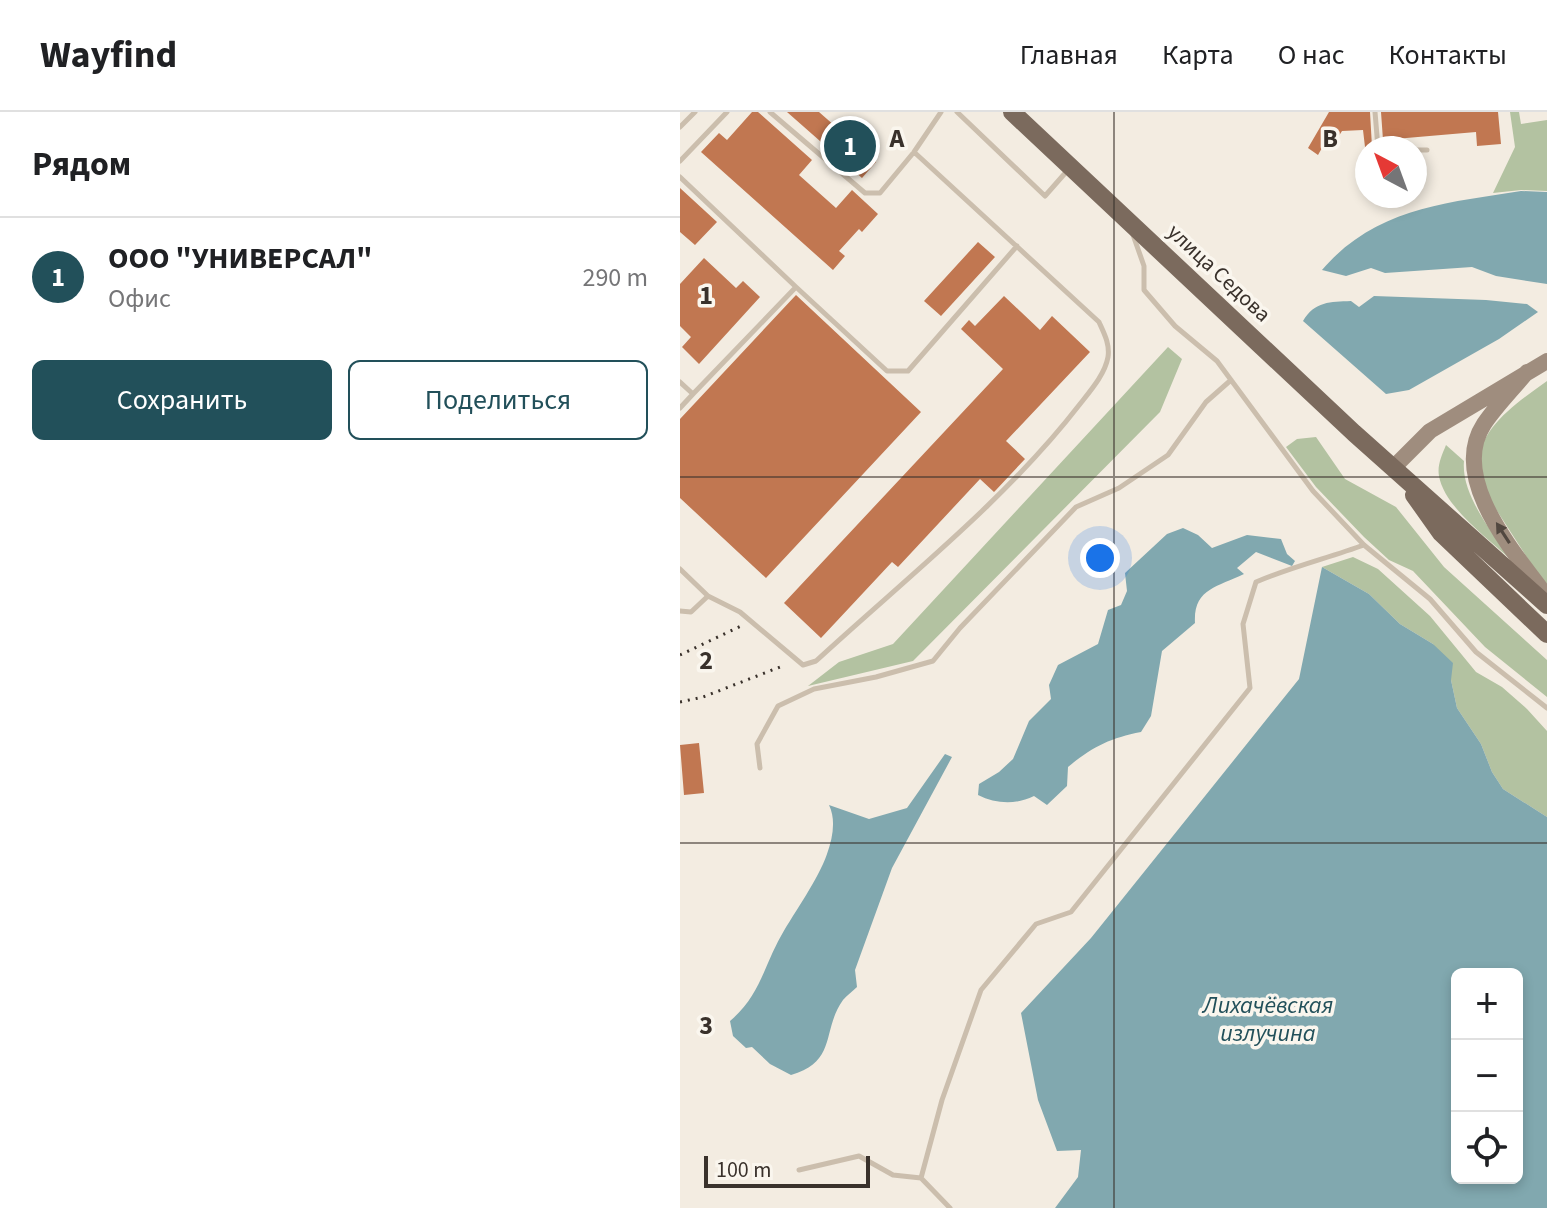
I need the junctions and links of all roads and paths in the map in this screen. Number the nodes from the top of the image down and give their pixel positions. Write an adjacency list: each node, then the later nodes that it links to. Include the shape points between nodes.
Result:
1 (695, 112): 8 (lane)
2 (727, 112): 11 (lane)
3 (770, 112): 10 (lane, via 865,193 880,193)
4 (941, 112): 10 (lane)
5 (957, 112): 12 (lane, via 1045,196)
6 (1012, 112): 12 (main road, улица Седова)
7 (1375, 112): 9 (lane)
8 (680, 127)
9 (1377, 136)
10 (914, 152): 15 (lane)
11 (680, 161)
12 (1070, 167): 14 (main road, улица Седова)
13 (680, 177): 16 (lane)
14 (1127, 220): 19 (lane, via 1144,266 1144,290); 23 (main road, улица Седова)
15 (1017, 246): 16 (lane, via 908,371 887,371); 26 (lane, via 1099,322 1107,338 1108,357 1097,382 1057,433 816,661 803,665 740,612)
16 (796, 287): 21 (lane)
17 (1547, 361): 18 (main road)
18 (1527, 372): 23 (main road, via 1430,431); 27 (main road, one-way to 18, via 1502,533 1473,472 1473,450 1483,425)
19 (1231, 380): 24 (lane, via 1313,491); 32 (lane, via 1206,402 1168,455 1119,488 1076,507 933,661 814,689 778,706 757,744)
20 (680, 382): 21 (lane)
21 (693, 394): 22 (lane)
22 (680, 408)
23 (1394, 467): 28 (main road); 30 (main road, via 1441,533)
24 (1364, 545): 31 (lane, via 1430,599 1476,652); 34 (lane, via 1256,582 1243,624 1250,688 1071,912 1036,924 981,990)
25 (680, 569): 26 (lane)
26 (708, 596): 29 (lane, via 691,612)
27 (1547, 597)
28 (1547, 605)
29 (680, 611)
30 (1547, 634)
31 (1547, 708)
32 (760, 768)
33 (799, 1170): 34 (lane, via 859,1156 893,1175)
34 (921, 1178): 35 (lane)
35 (950, 1208)

